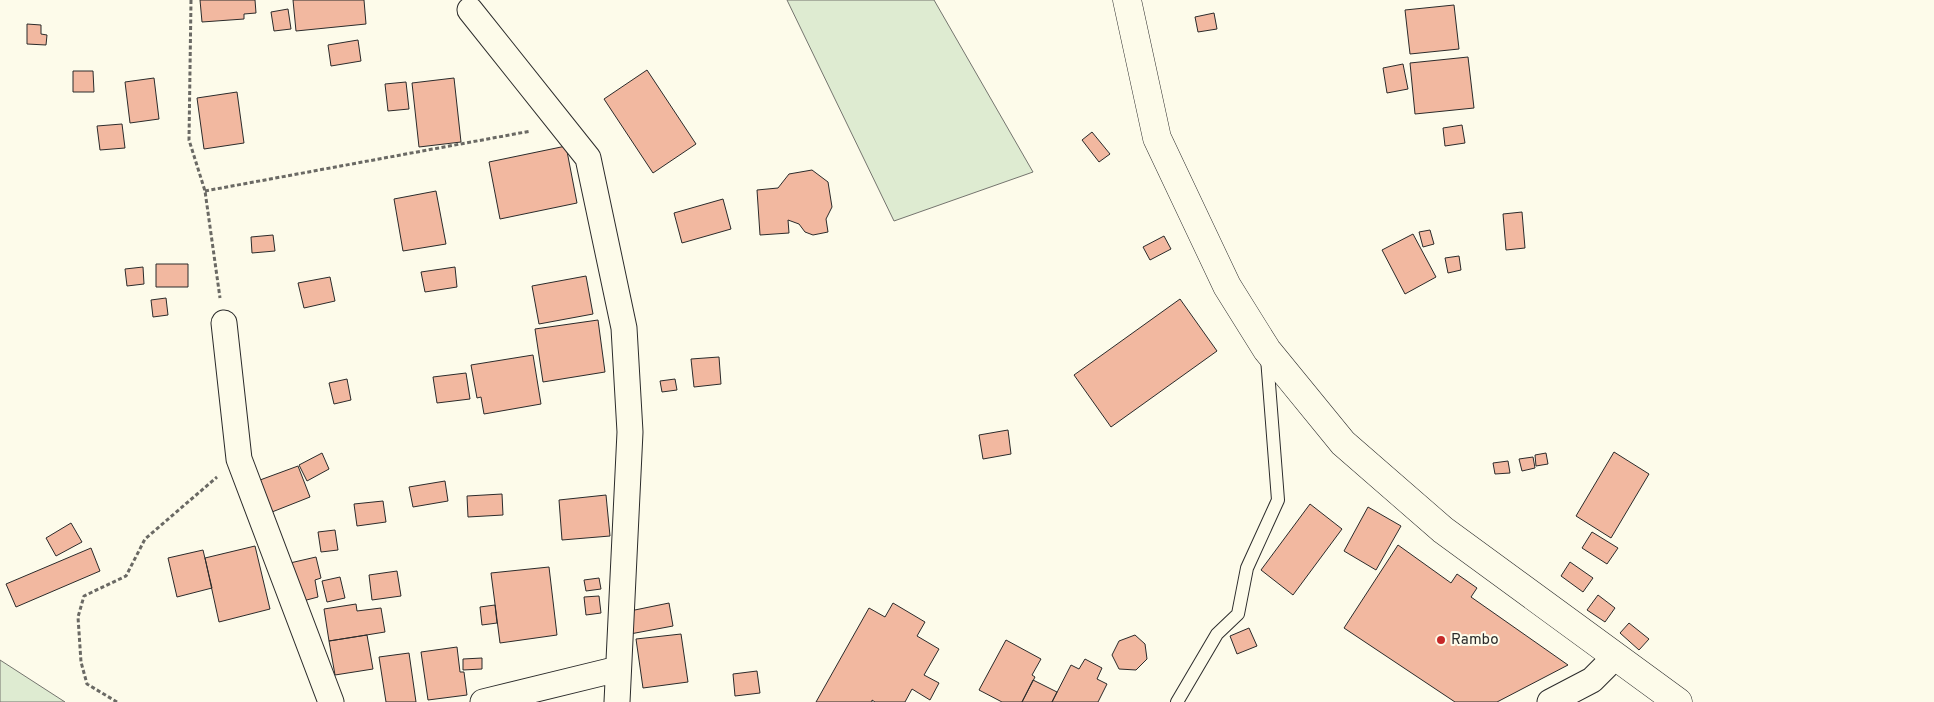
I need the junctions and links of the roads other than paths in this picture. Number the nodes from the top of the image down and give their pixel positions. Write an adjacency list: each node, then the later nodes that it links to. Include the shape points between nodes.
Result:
1 (1127, 0): 4 (main road, via 1157,138 1228,286)
2 (470, 10): 6 (street, via 588,158 624,328 630,432)
3 (224, 323): 7 (street, via 239,459)
4 (1267, 350): 5 (main road, via 1343,443 1443,530); 10 (lane, via 1278,500 1247,568 1238,614 1217,634)
5 (1615, 657): 11 (street, via 1592,680); 12 (main road)
6 (618, 669): 8 (street); 9 (street)
7 (331, 702)
8 (483, 702)
9 (617, 702)
10 (1178, 702)
11 (1550, 702)
12 (1678, 702)

